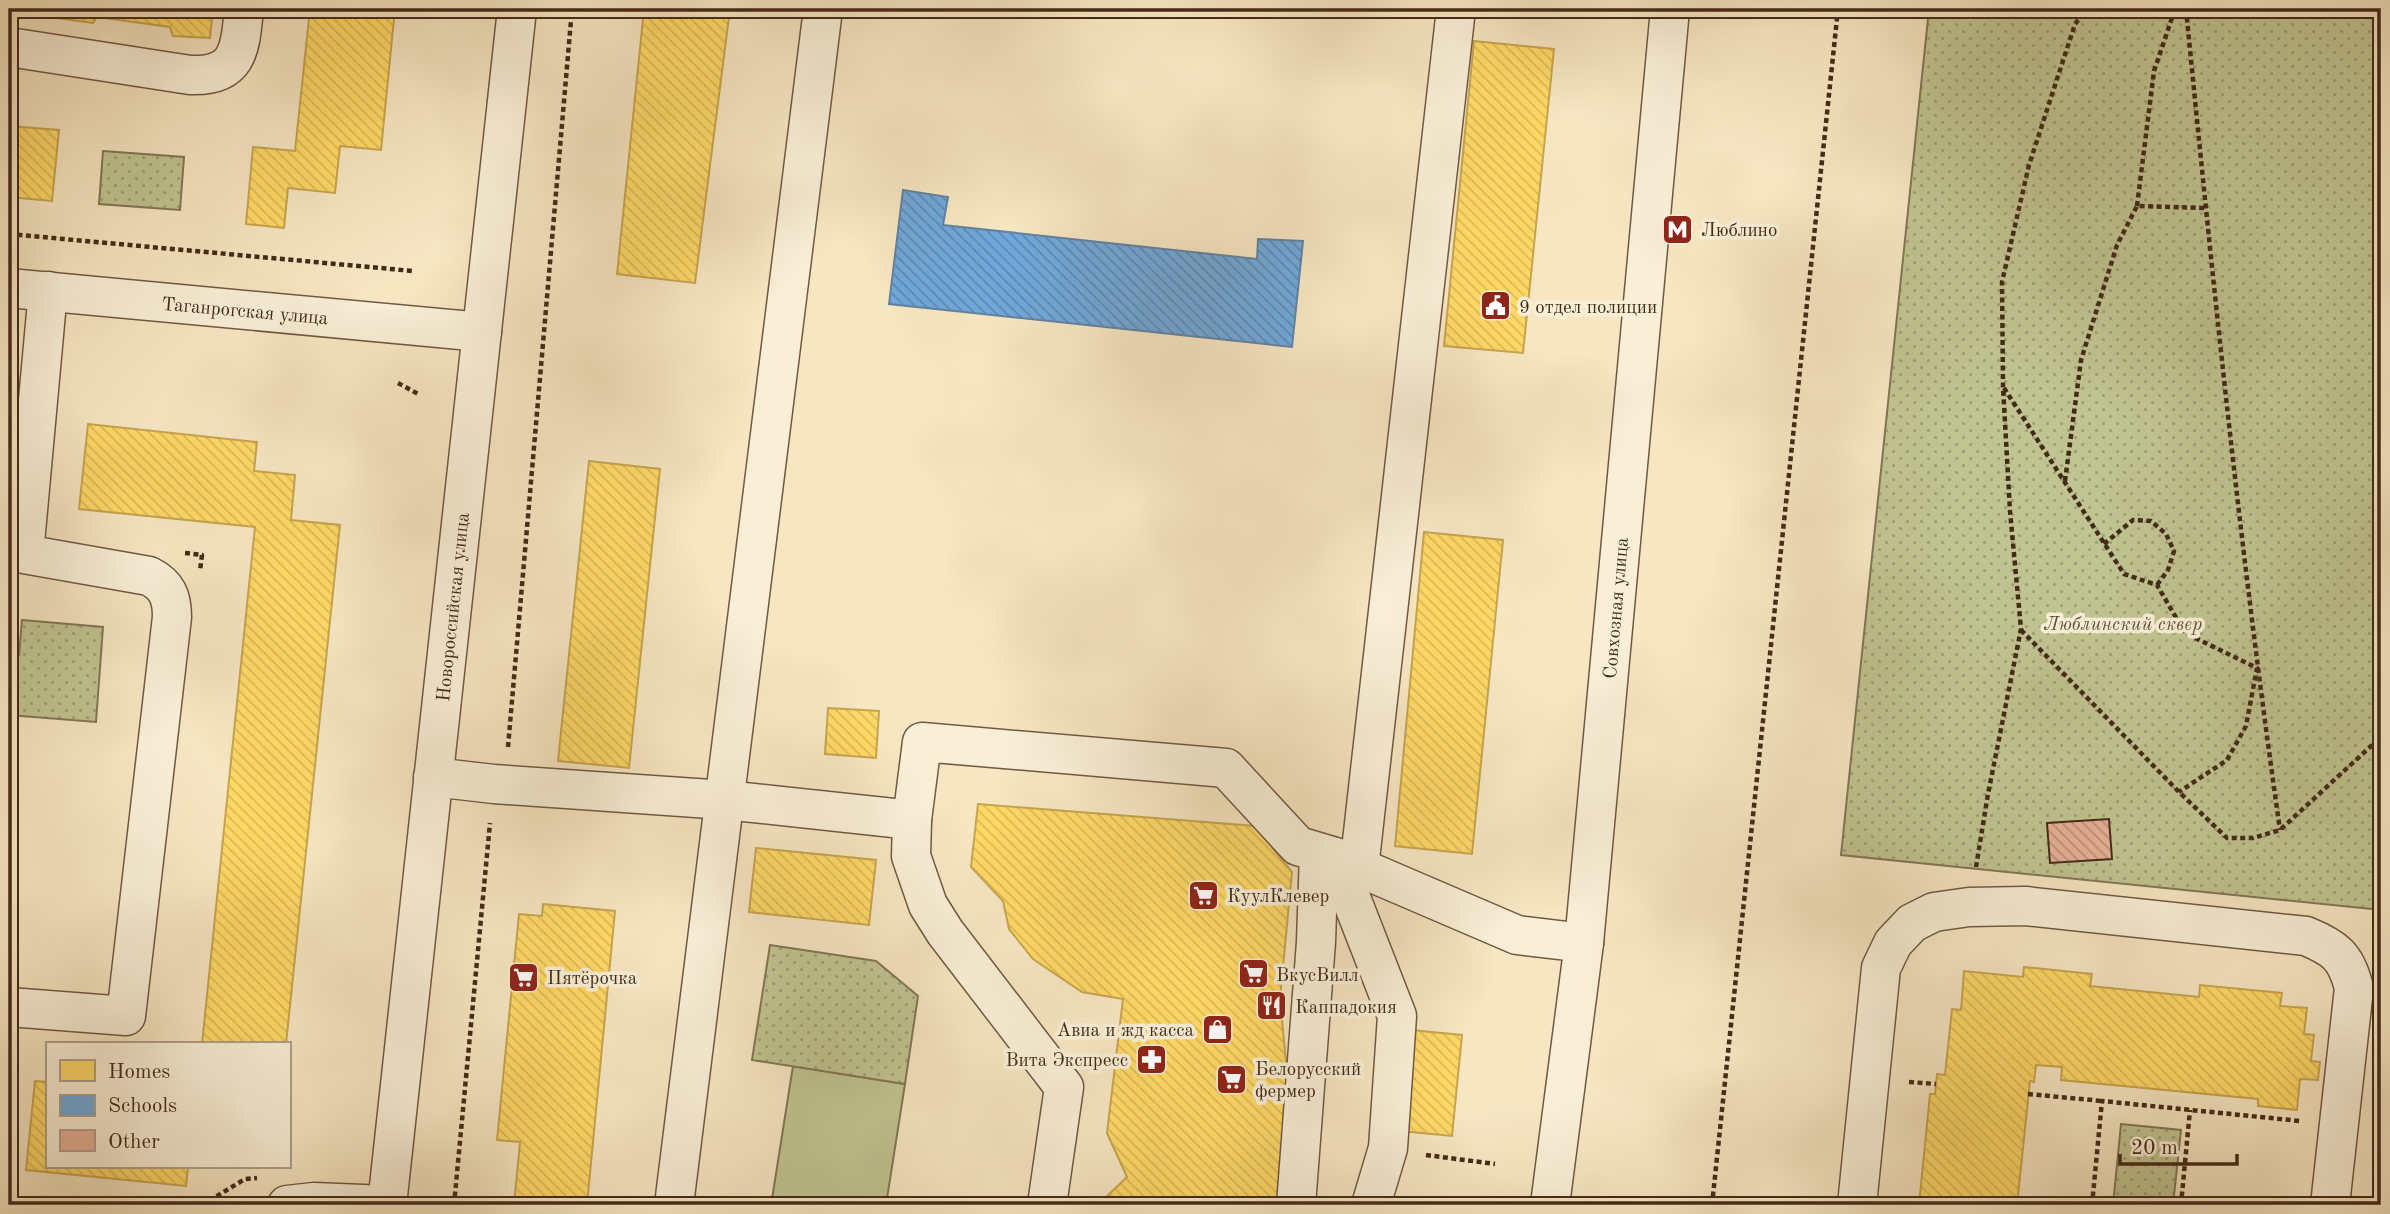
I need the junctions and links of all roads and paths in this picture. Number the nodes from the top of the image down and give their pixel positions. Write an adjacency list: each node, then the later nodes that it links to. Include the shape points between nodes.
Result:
1 (244, 9): 11 (street, via 240,45 229,65 211,76)
2 (517, 9): 18 (street, Новороссийская улица)
3 (572, 9): 30 (path, via 507,759)
4 (823, 9): 32 (street)
5 (1456, 9): 35 (street)
6 (1671, 9): 37 (street, Совхозная улица)
7 (1838, 9): 55 (path)
8 (2087, 9): 20 (path, via 2075,24 2029,164 2002,282)
9 (2175, 9): 12 (path, via 2154,71)
10 (2186, 9): 13 (path)
11 (9, 47)
12 (2137, 206): 13 (path); 22 (path, via 2117,245 2081,360)
13 (2205, 208): 27 (path)
14 (9, 234): 15 (path)
15 (414, 271)
16 (9, 288): 17 (street, Таганрогская улица)
17 (48, 291): 18 (street, Таганрогская улица); 24 (street)
18 (482, 332): 29 (street, Новороссийская улица)
19 (398, 383): 21 (path)
20 (2003, 387): 22 (path); 26 (path)
21 (420, 395)
22 (2065, 481): 23 (path)
23 (2104, 544): 25 (path, via 2124,574); 25 (path, via 2133,520 2151,521 2166,534 2174,551)
24 (16, 554): 38 (street, via 149,576 162,583 172,601 172,617 126,1016)
25 (2157, 585): 27 (path, via 2185,633)
26 (2021, 629): 31 (path); 36 (path)
27 (2257, 668): 31 (path, via 2246,726 2227,760); 34 (path)
28 (2381, 739): 34 (path)
29 (433, 776): 30 (street); 48 (street, Новороссийская улица)
30 (494, 784): 32 (street); 49 (path)
31 (2179, 792): 34 (path, via 2227,838 2253,838)
32 (725, 800): 33 (street); 50 (street)
33 (912, 820): 35 (street, via 922,742 1226,768 1298,846); 51 (street, via 911,856 928,905 1064,1087)
34 (2280, 830)
35 (1338, 859): 37 (street, via 1517,935); 52 (street, via 1316,942); 53 (street, via 1397,1016 1388,1148)
36 (1969, 907): 56 (street, via 1934,912 1912,923 1893,943 1881,968); 59 (street, via 2025,906 2305,936 2338,953 2354,988)
37 (1584, 943): 54 (street, Совхозная улица)
38 (9, 1007)
39 (2028, 1094): 40 (path)
40 (2102, 1101): 41 (path); 57 (path)
41 (2190, 1110): 42 (path); 58 (path)
42 (2305, 1122)
43 (1421, 1155): 44 (path)
44 (1495, 1164)
45 (9, 1200): 46 (path)
46 (78, 1205)
47 (287, 1205): 48 (street)
48 (387, 1205)
49 (454, 1205)
50 (674, 1205)
51 (1047, 1205)
52 (1296, 1205)
53 (1371, 1205)
54 (1550, 1205)
55 (1712, 1205)
56 (1857, 1205)
57 (2092, 1205)
58 (2180, 1205)
59 (2330, 1205)

